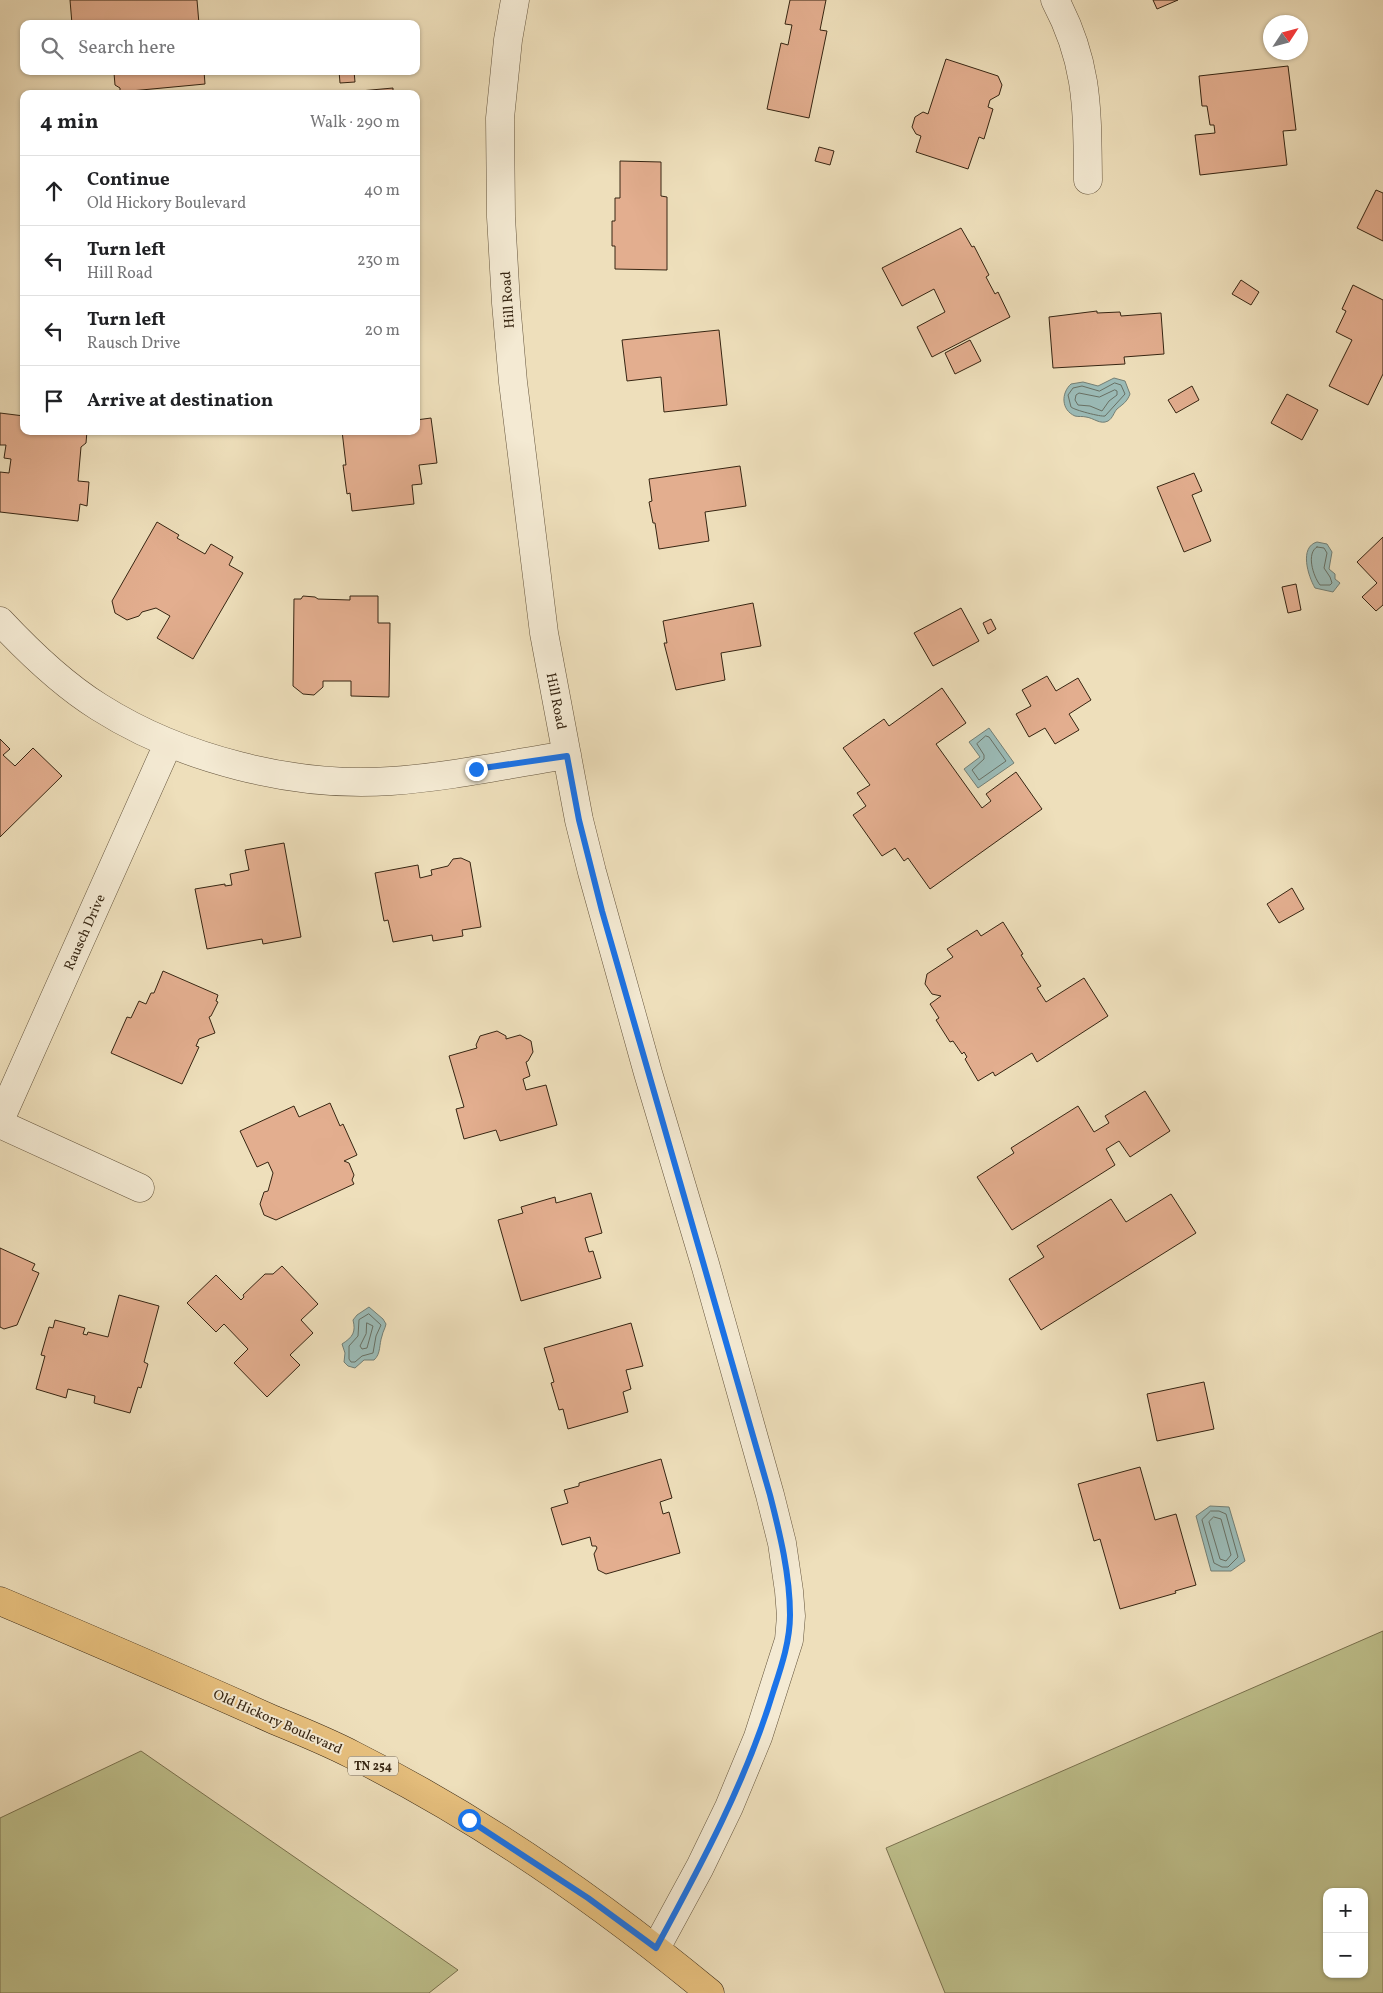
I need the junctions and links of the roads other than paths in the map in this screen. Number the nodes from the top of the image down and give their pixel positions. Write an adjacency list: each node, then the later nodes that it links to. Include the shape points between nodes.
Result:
1 (515, 0): 6 (street, Hill Road, via 500,118 506,303 538,589)
2 (1055, 0): 3 (street, via 1075,44 1084,80)
3 (1088, 180)
4 (0, 621): 5 (street, via 60,678 98,707)
5 (168, 744): 6 (street, via 263,770 330,781 426,778); 7 (street, Rausch Drive)
6 (567, 756): 11 (street, Hill Road, via 579,820 605,919 770,1495 782,1543 789,1592 788,1640 758,1737 700,1867)
7 (0, 1120)
8 (0, 1124): 9 (street)
9 (140, 1188)
10 (0, 1601): 11 (main road, Old Hickory Boulevard / TN 254, via 353,1754 519,1851)
11 (656, 1948): 12 (main road, Old Hickory Boulevard / TN 254)
12 (710, 1993)

